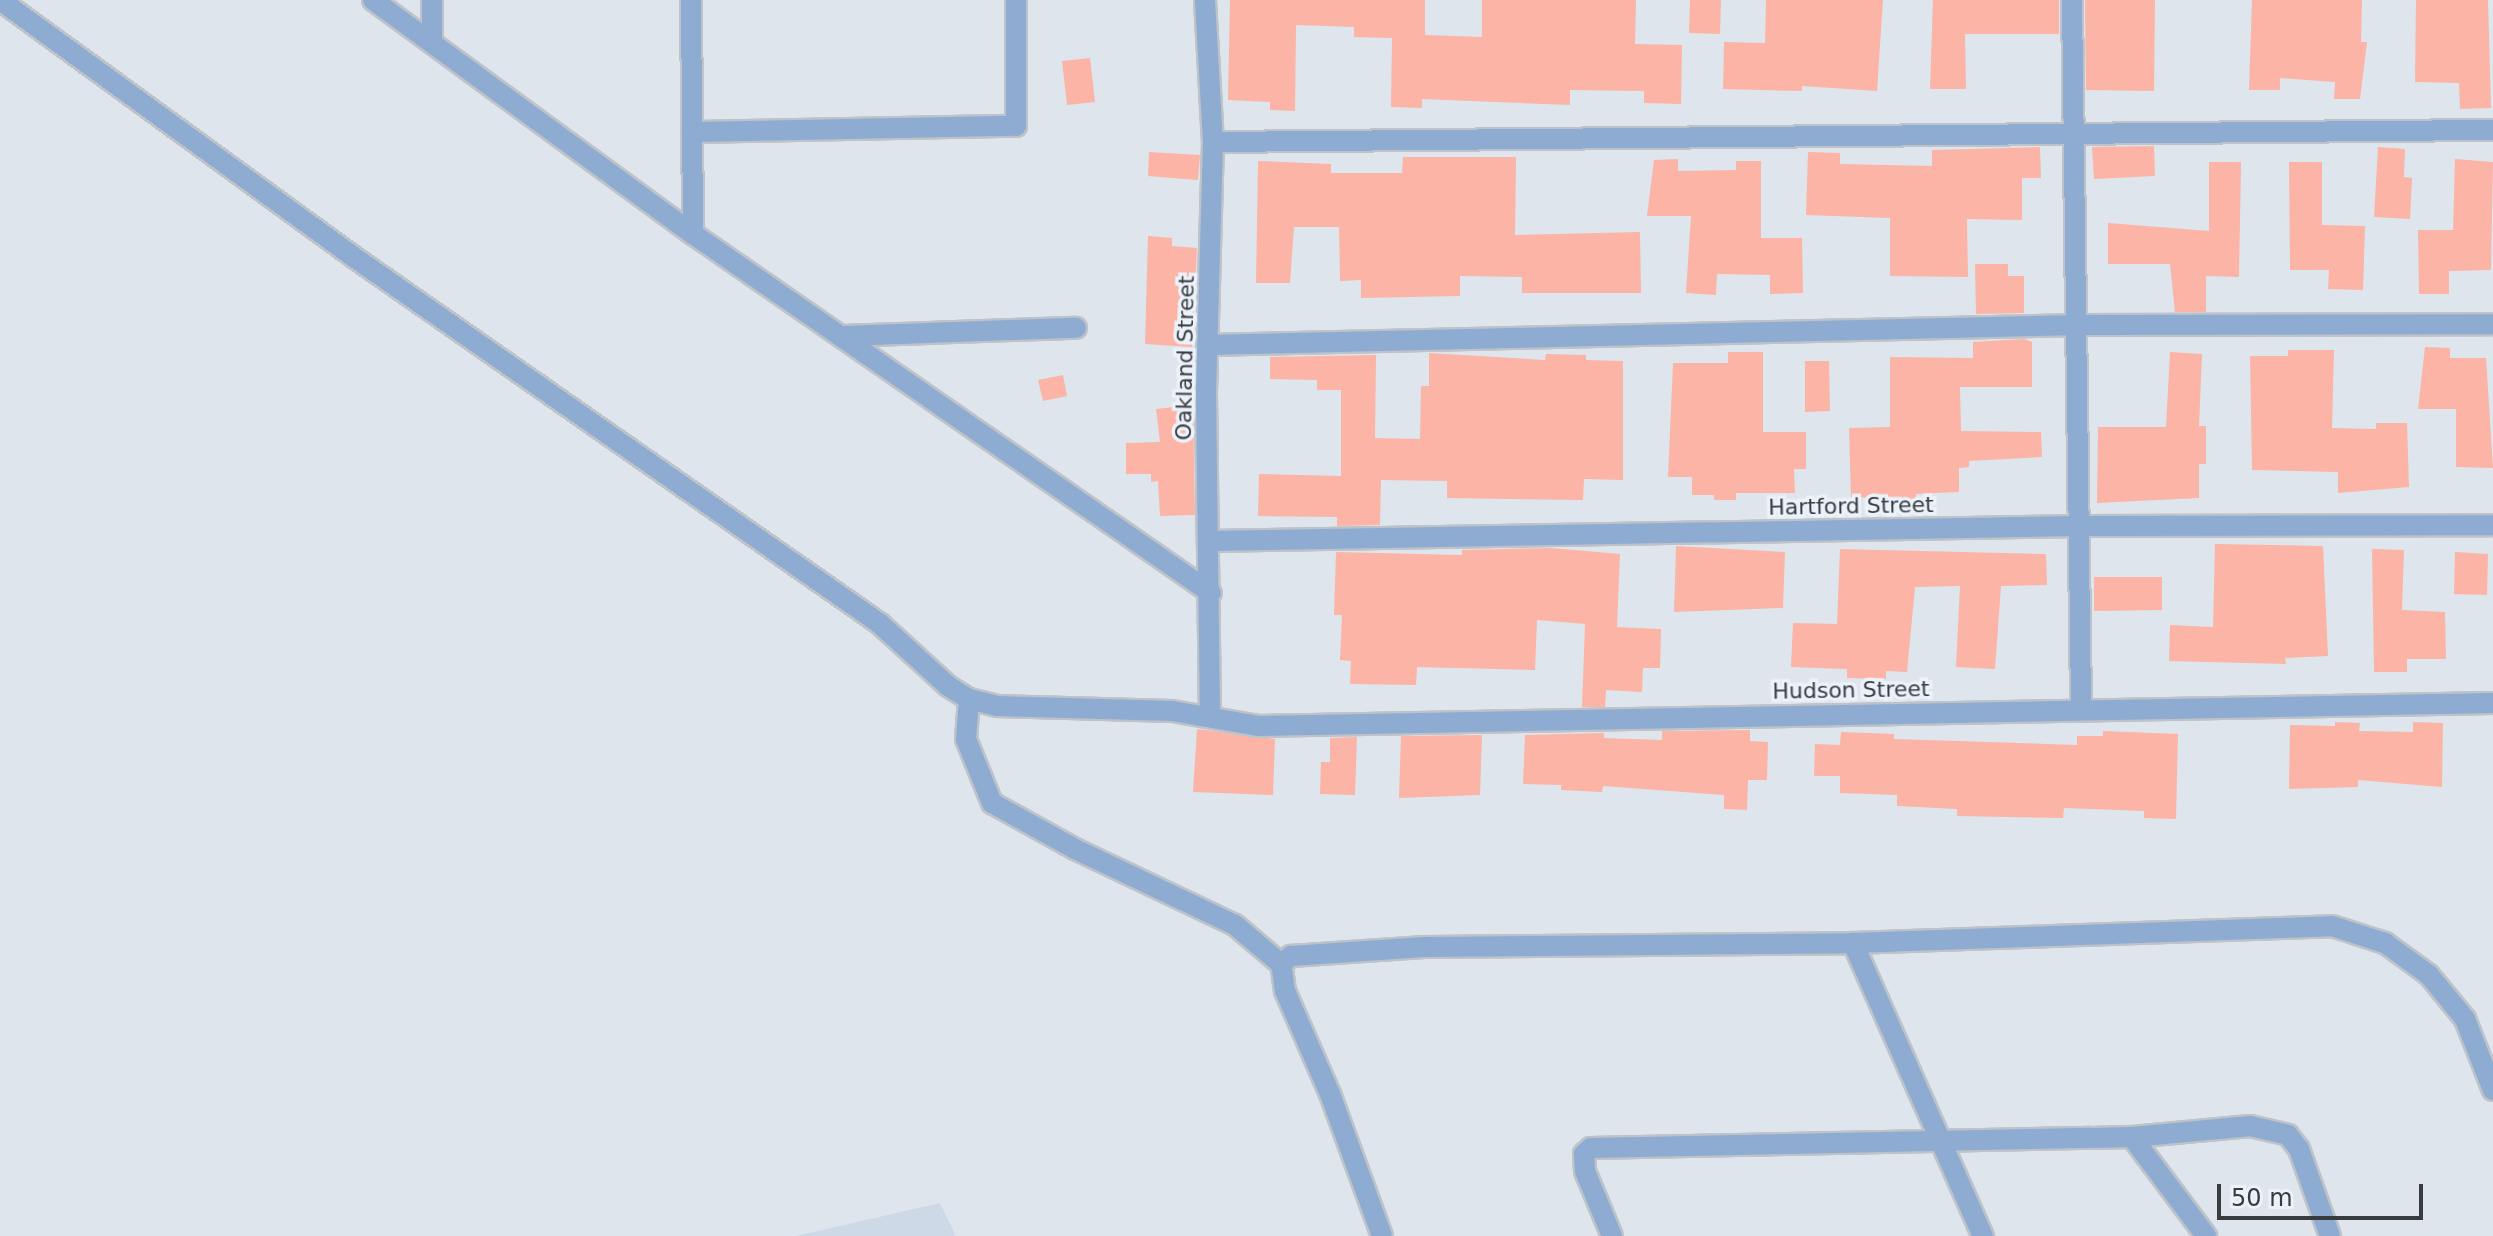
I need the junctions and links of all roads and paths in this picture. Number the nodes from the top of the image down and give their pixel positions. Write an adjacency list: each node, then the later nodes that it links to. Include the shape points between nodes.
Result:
1 (0, 0): 23 (street, via 358,260 879,623)
2 (373, 0): 8 (street)
3 (432, 0): 8 (street)
4 (691, 0): 10 (street)
5 (1016, 0): 10 (street, via 1016,126)
6 (1205, 0): 12 (street, Oakland Street)
7 (2072, 0): 11 (street)
8 (432, 41): 13 (street)
9 (2493, 130): 11 (street)
10 (692, 132): 13 (street)
11 (2078, 132): 12 (street); 15 (street)
12 (1213, 142): 18 (street, Oakland Street)
13 (693, 234): 17 (street)
14 (2493, 324): 15 (street)
15 (2079, 325): 18 (street); 20 (street)
16 (1076, 328): 17 (street)
17 (843, 336): 22 (street)
18 (1207, 345): 21 (street, Oakland Street)
19 (2493, 525): 20 (street, Hartford Street)
20 (2078, 526): 21 (street, Hartford Street); 25 (street)
21 (1210, 541): 22 (street, Oakland Street)
22 (1211, 593): 26 (street, Oakland Street)
23 (969, 699): 26 (street, Hudson Street, via 997,706); 28 (street, via 966,739 992,803 1235,925)
24 (2493, 703): 25 (street, Hudson Street)
25 (2081, 710): 26 (street, Hudson Street, via 1258,726)
26 (1210, 716)
27 (1853, 943): 28 (street, via 1317,951); 29 (street, via 2332,926 2385,943 2429,975 2465,1019); 31 (street)
28 (1281, 964): 32 (street, via 1285,991)
29 (2493, 1090)
30 (2132, 1137): 31 (street); 35 (street); 36 (street, via 2250,1126 2288,1135 2306,1165)
31 (1941, 1138): 33 (street, via 1591,1148 1584,1154 1585,1171); 34 (street)
32 (1382, 1236)
33 (1612, 1236)
34 (1983, 1236)
35 (2206, 1236)
36 (2330, 1236)

